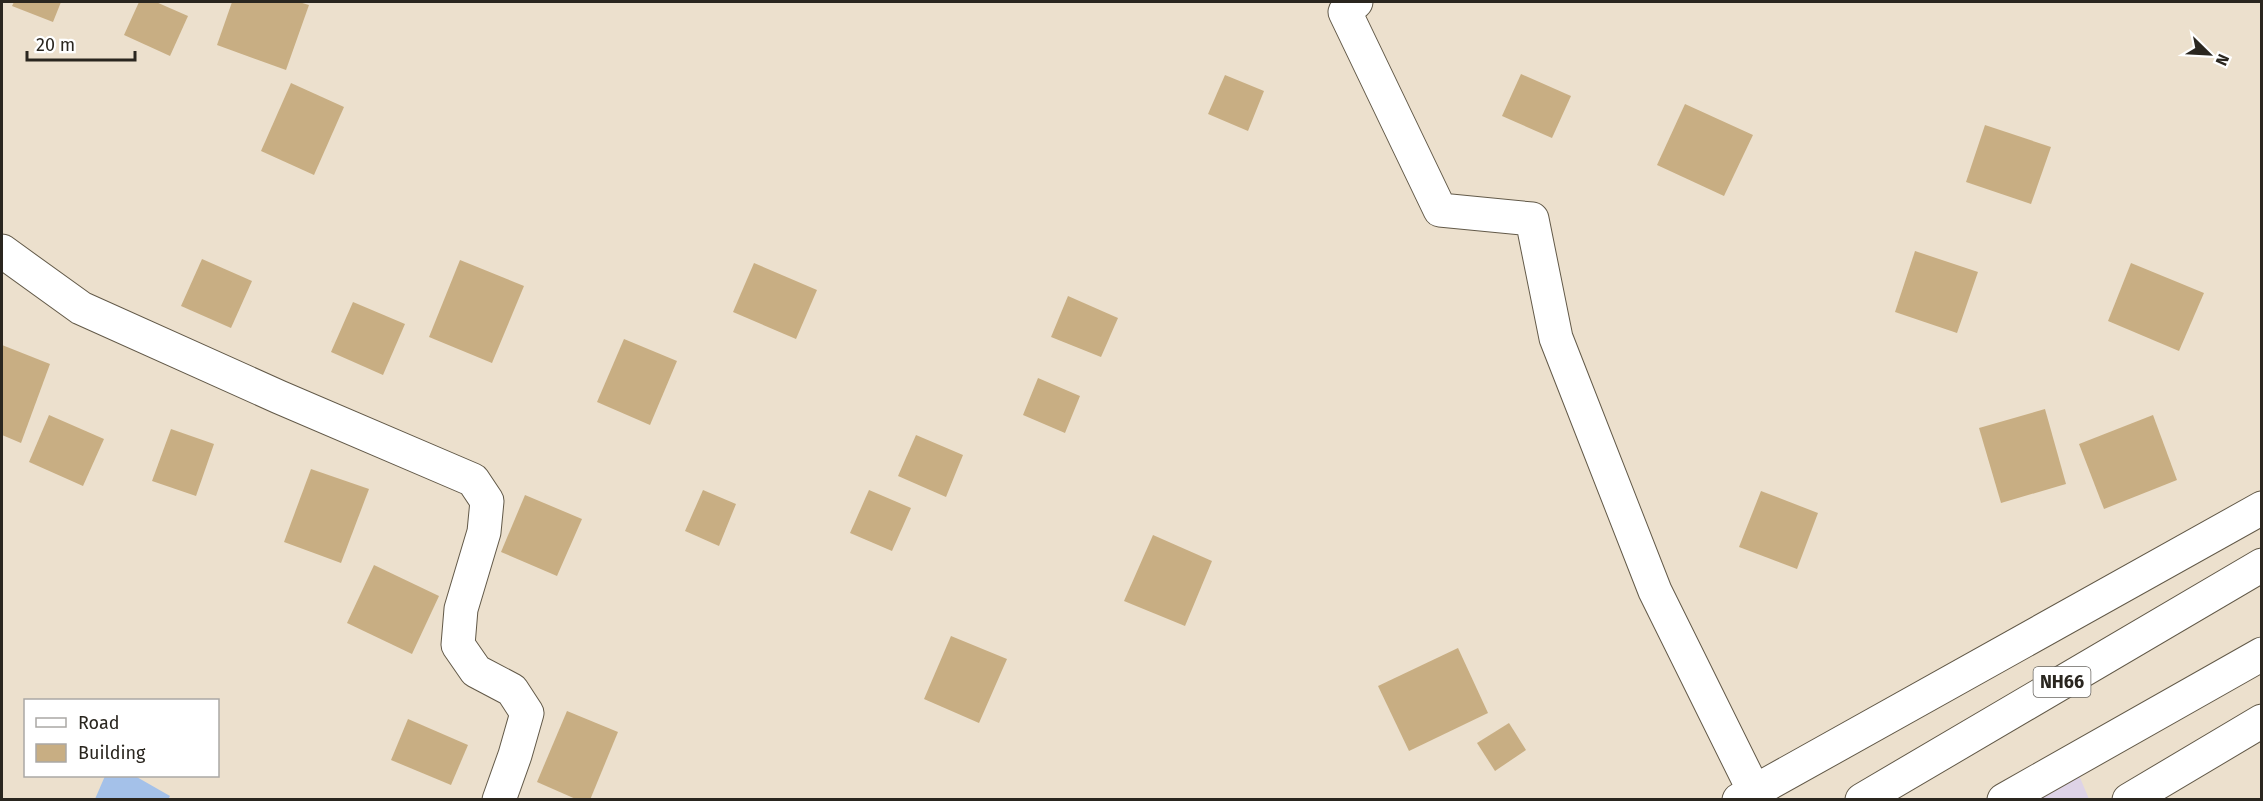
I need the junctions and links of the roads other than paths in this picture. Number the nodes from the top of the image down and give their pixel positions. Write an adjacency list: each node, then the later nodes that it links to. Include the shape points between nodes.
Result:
1 (1356, 2): 7 (main road, via 1345,12 1440,210 1532,219 1556,338 1655,591)
2 (2, 251): 8 (main road, via 81,308 473,480 487,501 484,532 460,609 458,645 476,671 512,690 527,713)
3 (2262, 508): 7 (main road)
4 (2262, 565): 9 (main road, NH66)
5 (2262, 654): 10 (main road)
6 (2262, 721): 11 (main road)
7 (1747, 795)
8 (500, 800)
9 (1862, 800)
10 (2004, 800)
11 (2129, 800)

